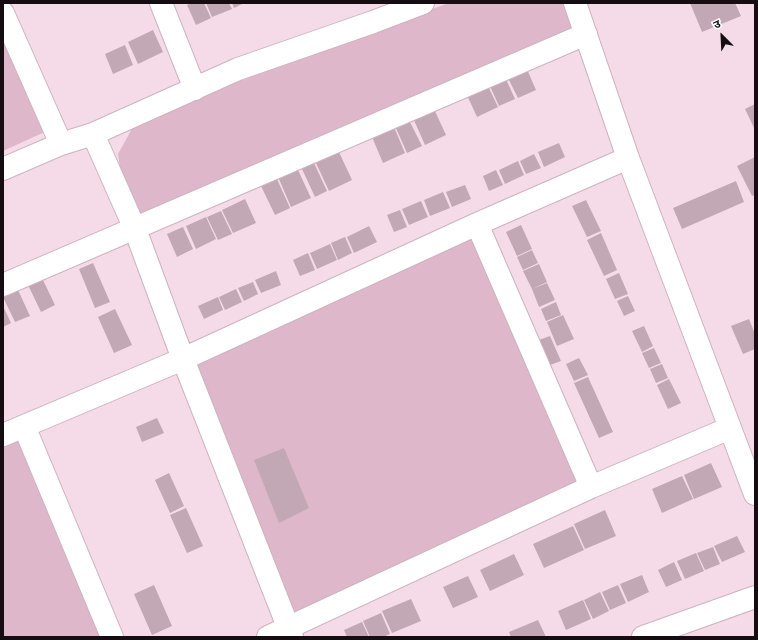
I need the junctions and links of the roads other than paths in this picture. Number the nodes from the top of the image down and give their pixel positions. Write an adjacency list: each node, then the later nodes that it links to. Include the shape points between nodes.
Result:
1 (160, 3): 6 (street)
2 (423, 3): 6 (street, via 238,69)
3 (575, 3): 5 (street)
4 (3, 13): 8 (street)
5 (586, 34): 9 (street); 12 (street)
6 (195, 88): 7 (street)
7 (93, 134): 8 (street); 12 (street)
8 (61, 144): 10 (street)
9 (628, 158): 11 (street); 16 (street)
10 (3, 168)
11 (477, 224): 14 (street); 18 (street)
12 (135, 229): 13 (street); 14 (street)
13 (3, 285)
14 (183, 359): 15 (street); 21 (street)
15 (24, 426): 17 (street); 22 (street)
16 (730, 428): 18 (street); 19 (street)
17 (3, 435)
18 (591, 487): 21 (street)
19 (755, 494)
20 (755, 597): 24 (street)
21 (290, 633): 23 (street)
22 (112, 637)
23 (268, 637)
24 (643, 637)

